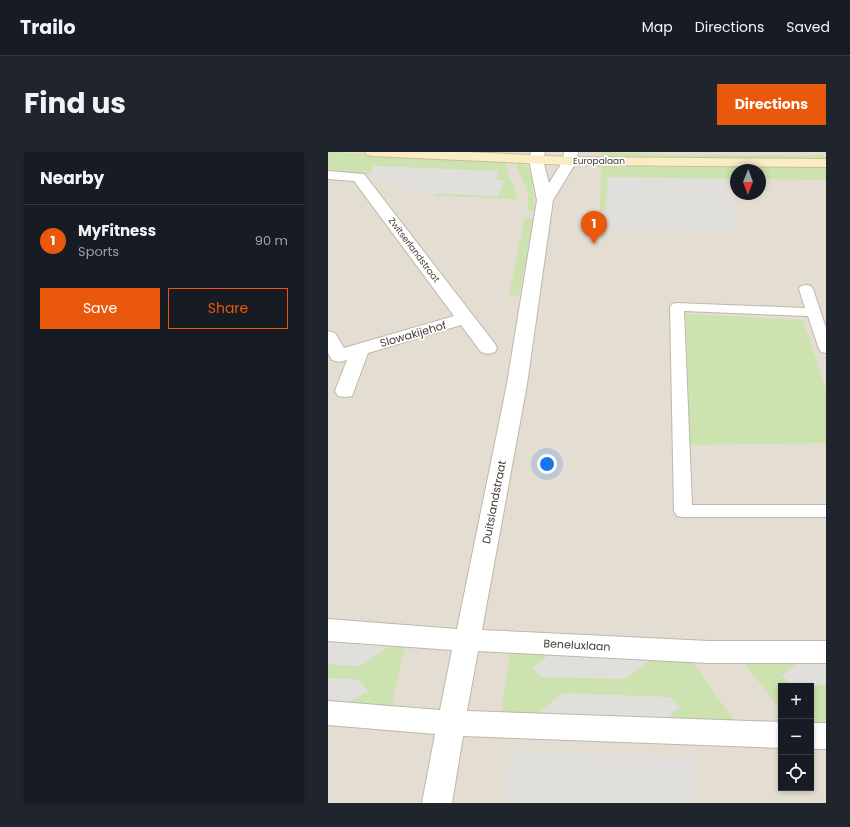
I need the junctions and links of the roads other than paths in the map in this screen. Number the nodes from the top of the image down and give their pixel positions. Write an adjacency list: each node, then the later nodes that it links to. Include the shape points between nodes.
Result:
1 (372, 152): 4 (street, Europalaan)
2 (680, 152): 3 (street)
3 (826, 153)
4 (537, 156): 5 (street, Europalaan); 8 (street, Duitslandstraat)
5 (570, 157): 6 (street, Europalaan); 8 (street, Duitslandstraat)
6 (826, 162)
7 (328, 175): 11 (street, Zwitserlandstraat, via 359,177)
8 (545, 200): 19 (street, Duitslandstraat, via 517,384)
9 (806, 290): 10 (lane)
10 (813, 312): 14 (lane); 17 (lane, via 677,307 683,511)
11 (466, 318): 13 (street, Zwitserlandstraat); 15 (street, Slowakijehof)
12 (328, 337): 15 (street, Slowakijehof, via 339,356)
13 (488, 348)
14 (826, 349)
15 (360, 350): 16 (street)
16 (346, 391)
17 (826, 511)
18 (328, 630): 19 (street, Beneluxlaan)
19 (467, 640): 20 (street, Beneluxlaan, via 709,652); 22 (street, Duitslandstraat)
20 (826, 652)
21 (328, 713): 22 (street)
22 (451, 723): 23 (street); 26 (street, Duitslandstraat)
23 (778, 735)
24 (814, 736): 25 (street)
25 (826, 736)
26 (437, 803)

